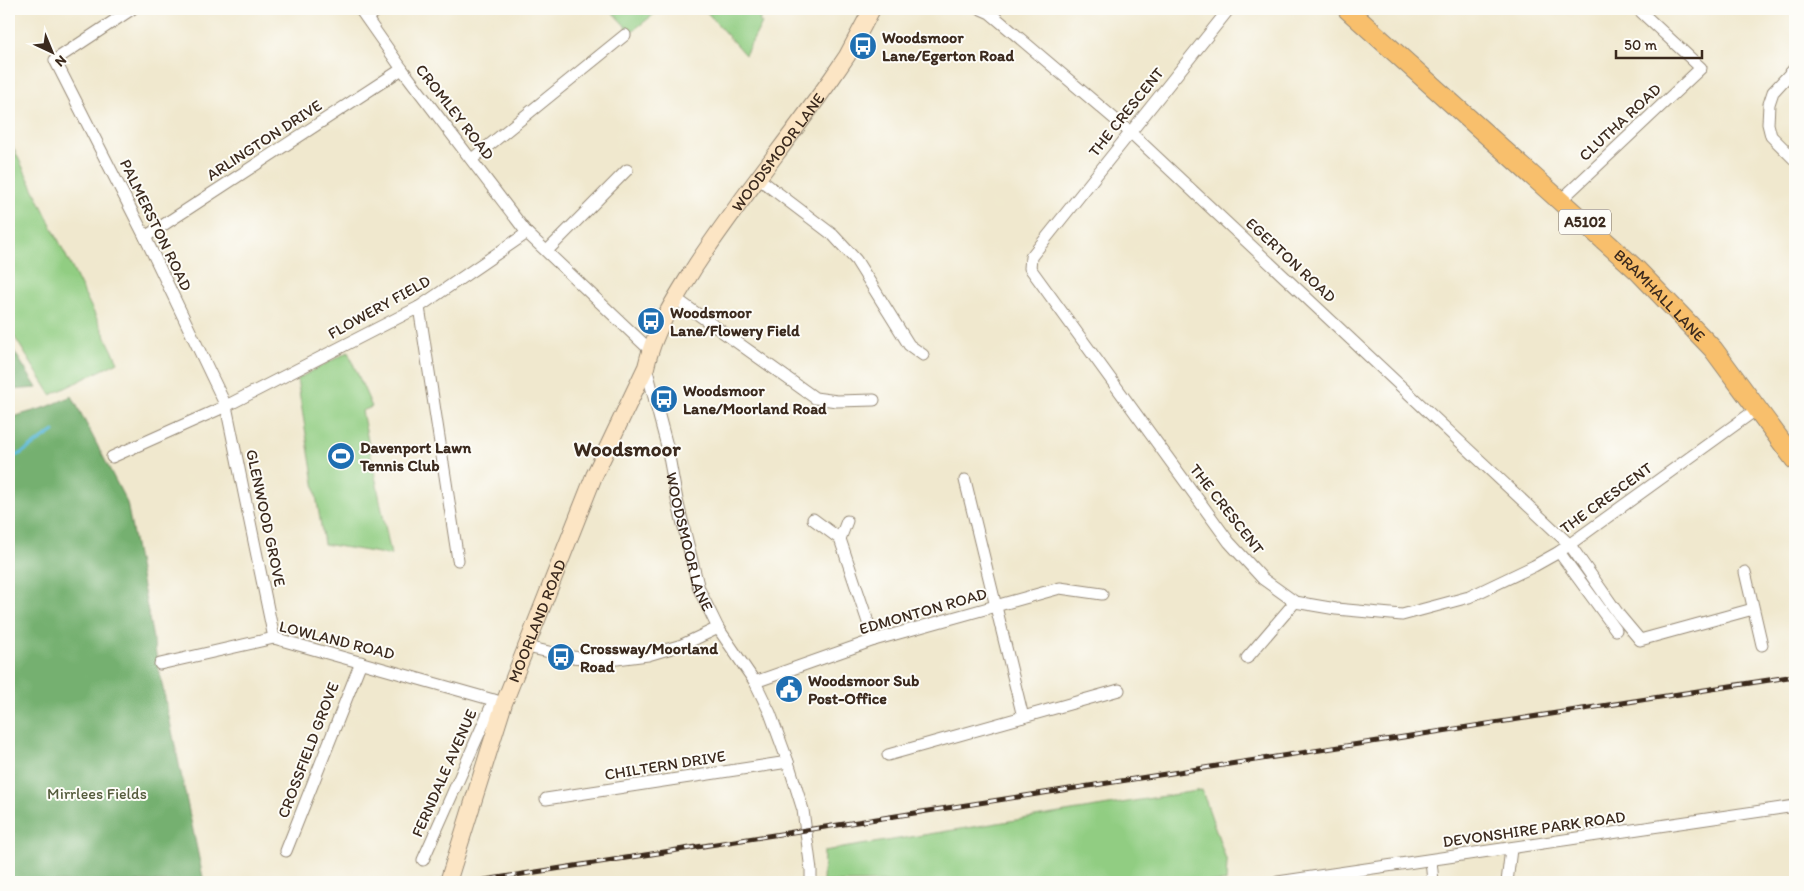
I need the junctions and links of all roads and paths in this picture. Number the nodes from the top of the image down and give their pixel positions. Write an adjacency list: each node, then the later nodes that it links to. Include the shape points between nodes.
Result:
1 (132, 9): 19 (street, PALMERSTON ROAD, via 55,60)
2 (379, 9): 8 (street)
3 (872, 9): 16 (street, WOODSMOOR LANE, via 847,56)
4 (1229, 9): 12 (street, THE CRESCENT)
5 (1347, 9): 17 (main road, BRAMHALL LANE / A5102)
6 (1638, 9): 17 (street, CLUTHA ROAD, via 1701,68)
7 (988, 10): 12 (street, EGERTON ROAD)
8 (364, 14): 11 (street, CROMLEY ROAD)
9 (625, 35): 13 (street)
10 (1795, 68): 14 (street, via 1773,92 1768,124 1771,136)
11 (402, 69): 13 (street, CROMLEY ROAD); 19 (street, ARLINGTON DRIVE)
12 (1130, 132): 35 (street, EGERTON ROAD); 40 (street, THE CRESCENT, via 1031,257 1030,268 1236,551 1263,579)
13 (472, 159): 18 (street, CROMLEY ROAD)
14 (1795, 160)
15 (627, 170): 20 (street)
16 (758, 178): 21 (street, WOODSMOOR LANE, via 714,237); 24 (street, via 827,230 856,260 909,345)
17 (1560, 201): 28 (main road, BRAMHALL LANE / A5102, via 1637,270 1713,349)
18 (527, 233): 20 (street); 22 (street, FLOWERY FIELD)
19 (145, 238): 27 (street, PALMERSTON ROAD)
20 (548, 251): 23 (street)
21 (675, 298): 23 (street, WOODSMOOR LANE); 26 (street, via 816,398)
22 (419, 307): 27 (street, FLOWERY FIELD); 37 (street)
23 (650, 350): 25 (street, WOODSMOOR LANE)
24 (923, 355)
25 (646, 367): 43 (street, WOODSMOOR LANE, via 700,589); 48 (street, MOORLAND ROAD, via 594,476)
26 (874, 400)
27 (226, 406): 29 (street, FLOWERY FIELD); 45 (street, GLENWOOD GROVE)
28 (1757, 409): 30 (main road, BRAMHALL LANE / A5102); 35 (street, THE CRESCENT)
29 (112, 457)
30 (1795, 460)
31 (965, 480): 41 (street)
32 (813, 519): 34 (street)
33 (847, 520): 34 (street)
34 (840, 539): 46 (street)
35 (1570, 545): 36 (street, THE CRESCENT); 42 (street, EGERTON ROAD, via 1640,640)
36 (1559, 552): 40 (street, THE CRESCENT, via 1469,597 1402,615); 44 (street)
37 (458, 560)
38 (1744, 572): 42 (street)
39 (1102, 594): 41 (street, EDMONTON ROAD, via 1060,588)
40 (1296, 602): 49 (street)
41 (997, 606): 46 (street, EDMONTON ROAD); 55 (street)
42 (1753, 609): 47 (street)
43 (718, 628): 48 (street, via 682,646 609,660 571,657); 52 (street, WOODSMOOR LANE)
44 (1616, 630)
45 (274, 638): 50 (street, LOWLAND ROAD); 51 (street, LOWLAND ROAD)
46 (874, 640): 52 (street, EDMONTON ROAD)
47 (1762, 645)
48 (527, 647): 54 (street, MOORLAND ROAD)
49 (1246, 658)
50 (361, 662): 54 (street, LOWLAND ROAD); 61 (street, CROSSFIELD GROVE)
51 (160, 664)
52 (755, 682): 57 (street, WOODSMOOR LANE)
53 (1119, 690): 55 (street)
54 (499, 701): 62 (street, FERNDALE AVENUE); 64 (street, MOORLAND ROAD)
55 (1023, 717): 56 (street)
56 (888, 755)
57 (788, 762): 58 (street, CHILTERN DRIVE); 65 (street, WOODSMOOR LANE, via 803,810)
58 (546, 799)
59 (1795, 806): 60 (street, DEVONSHIRE PARK ROAD)
60 (1511, 849): 63 (street, DEVONSHIRE PARK ROAD); 68 (street)
61 (286, 851)
62 (423, 860)
63 (1431, 860): 66 (street, DEVONSHIRE PARK ROAD); 67 (street)
64 (448, 882)
65 (811, 882)
66 (1278, 882)
67 (1434, 882)
68 (1507, 882)

